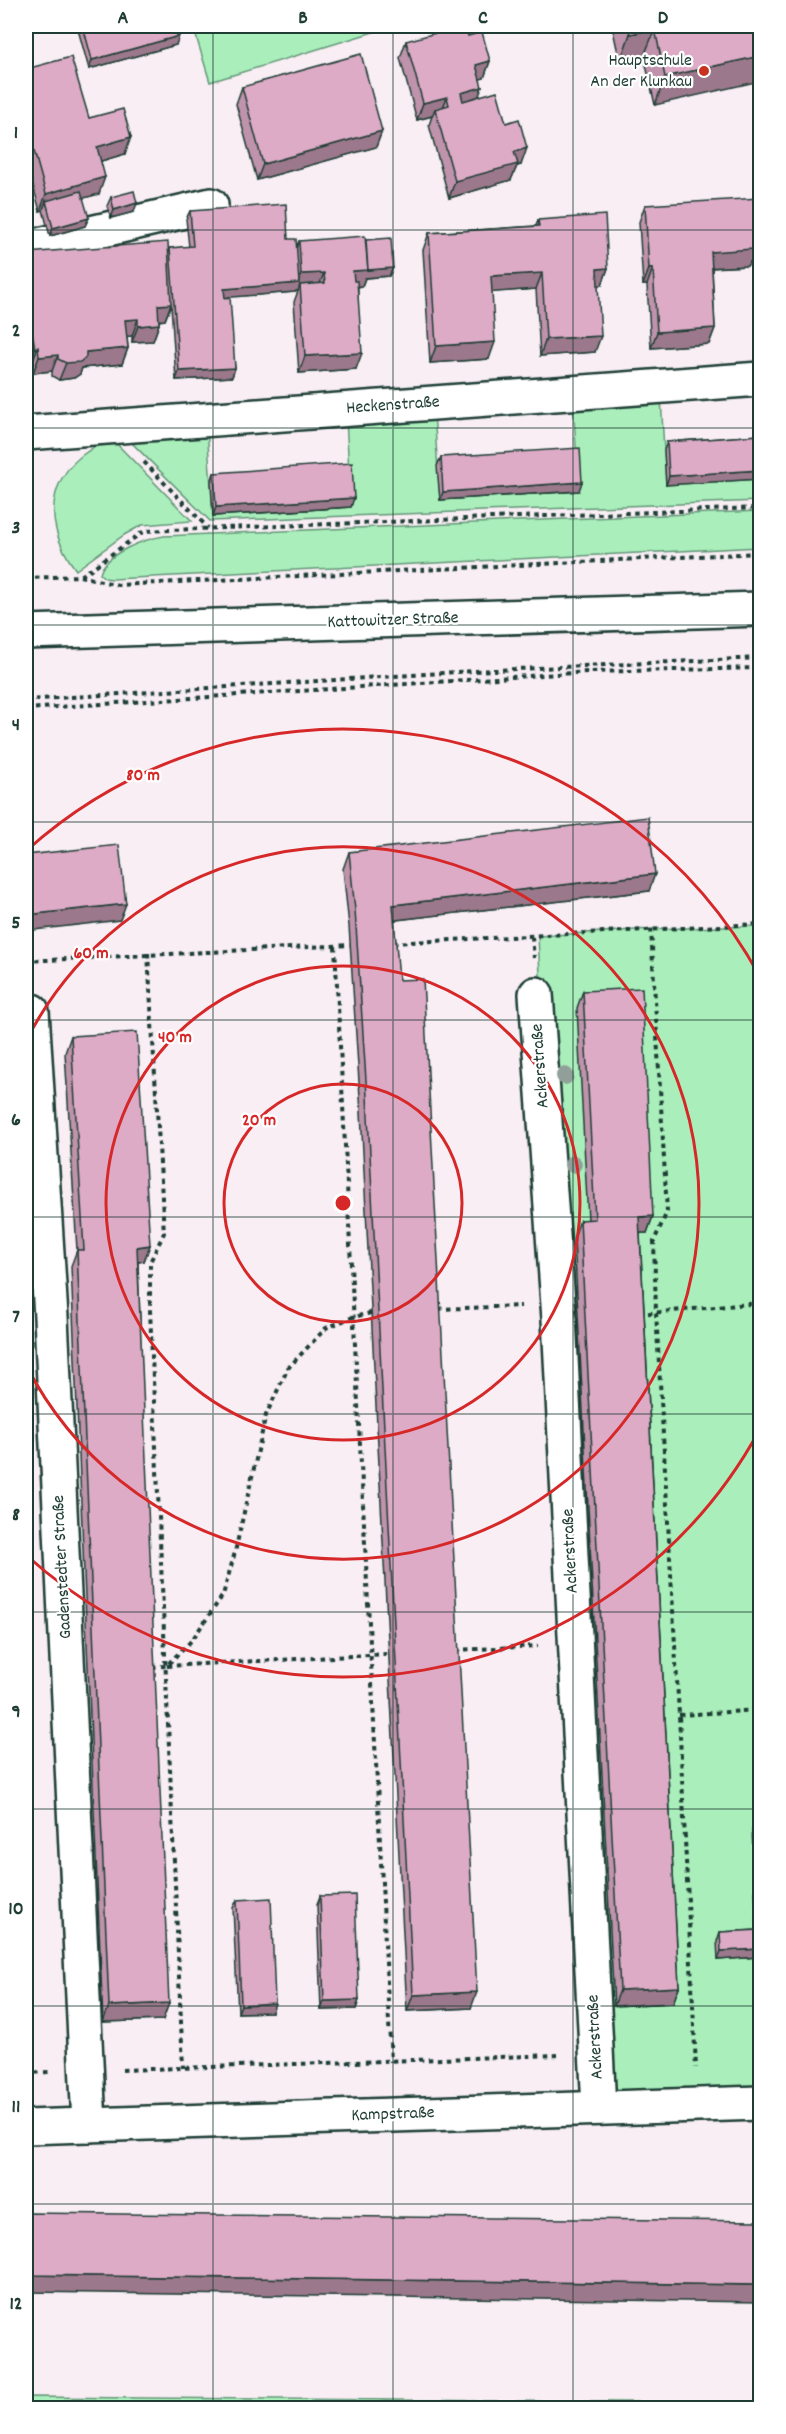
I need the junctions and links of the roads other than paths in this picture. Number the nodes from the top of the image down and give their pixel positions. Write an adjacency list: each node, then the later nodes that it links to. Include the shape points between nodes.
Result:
1 (211, 205): 2 (street)
2 (26, 248)
3 (760, 379): 4 (street, Heckenstraße)
4 (26, 433)
5 (760, 609): 6 (street, Kattowitzer Straße)
6 (26, 632)
7 (536, 994): 10 (street, Ackerstraße, via 558,1303)
8 (32, 1011): 11 (street, Gadenstedter Straße, via 51,1317)
9 (760, 2103): 10 (street, Kampstraße)
10 (599, 2108): 11 (street, Kampstraße)
11 (89, 2125): 12 (street, Kampstraße)
12 (26, 2127)

